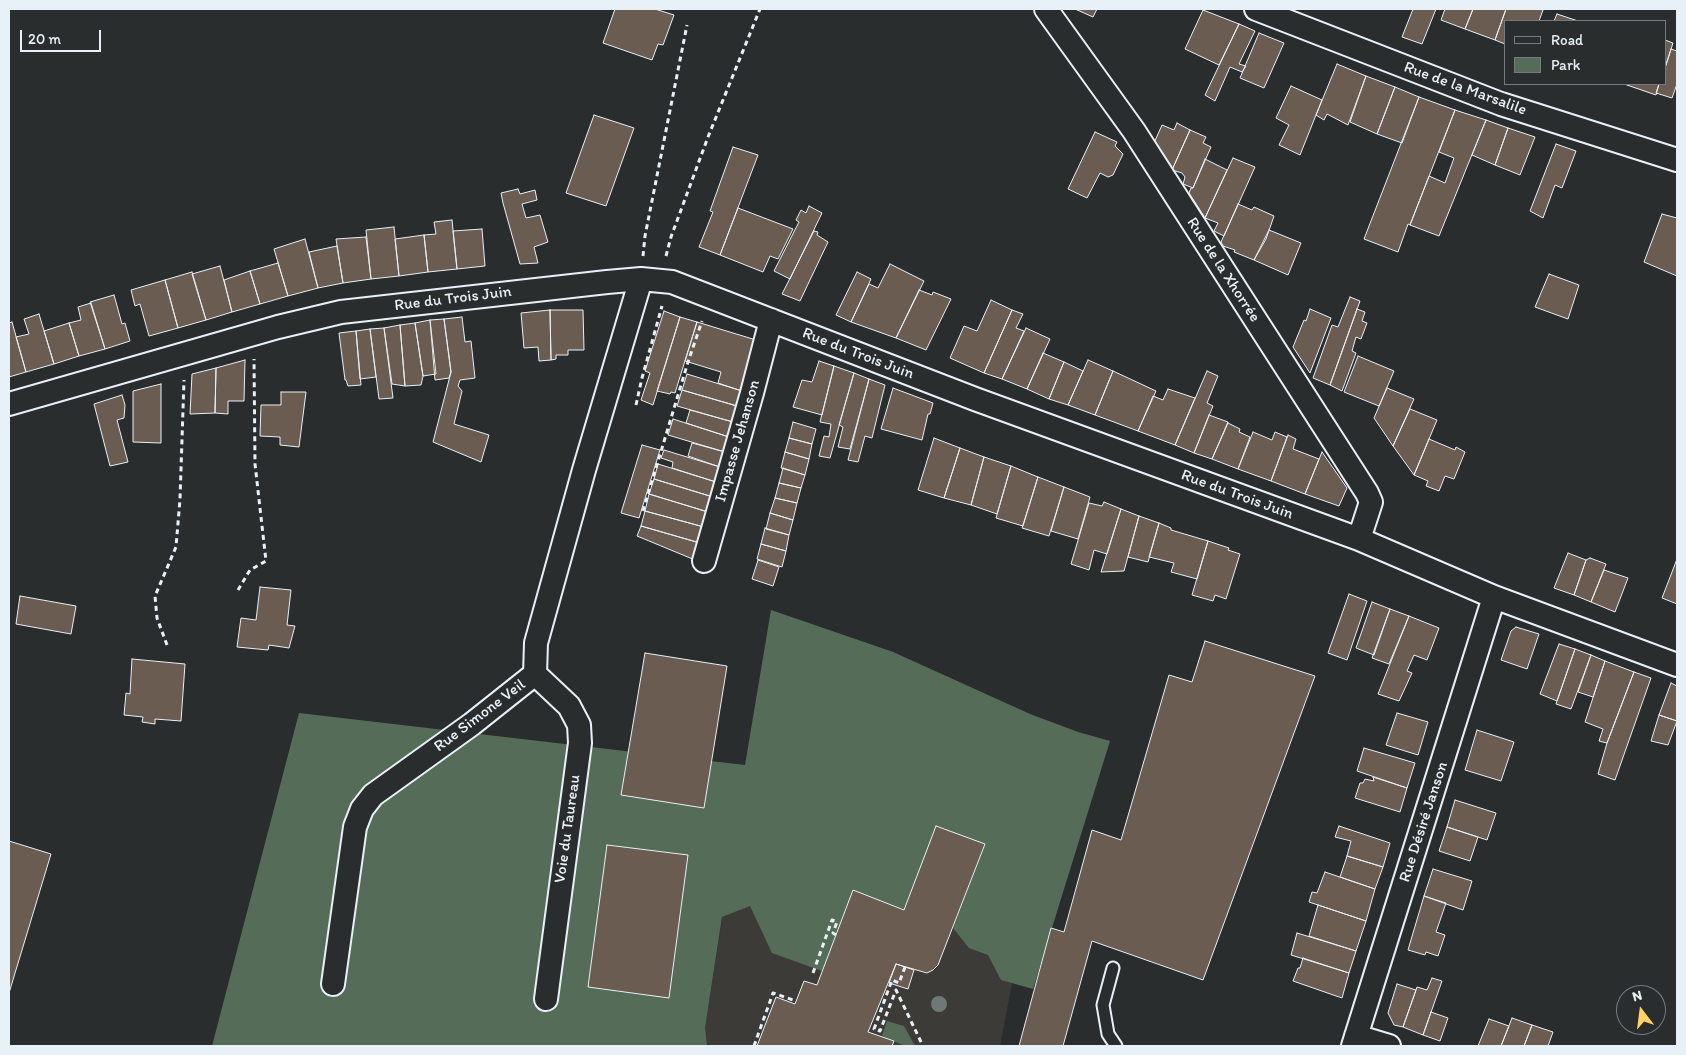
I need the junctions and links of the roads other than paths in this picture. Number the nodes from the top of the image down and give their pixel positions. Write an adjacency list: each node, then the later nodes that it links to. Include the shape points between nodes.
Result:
1 (1046, 9): 7 (street, Rue de la Xhorrée, via 1134,131 1367,493 1371,502)
2 (1256, 9): 3 (street, Rue de la Marsalile, via 1501,104)
3 (1677, 160)
4 (657, 280): 5 (street, Rue du Trois Juin, via 672,282); 6 (street, Rue du Trois Juin, via 549,288 340,312); 11 (street, Rue Simone Veil, via 584,470 536,643)
5 (771, 320): 7 (street, Rue du Trois Juin, via 975,399); 8 (street, Impasse Jehanson)
6 (9, 404)
7 (1359, 539): 9 (street, Rue du Trois Juin)
8 (704, 561)
9 (1494, 597): 10 (street, Rue du Trois Juin); 15 (street, Rue Désiré Janson)
10 (1677, 665)
11 (535, 674): 13 (street, Rue Simone Veil, via 373,795 362,810 355,827); 14 (street, Voie du Taureau, via 568,706 579,725 580,744)
12 (1113, 968): 16 (lane, via 1103,1005 1108,1034)
13 (333, 984)
14 (546, 999)
15 (1354, 1041): 17 (street)
16 (1116, 1046)
17 (1389, 1046)

